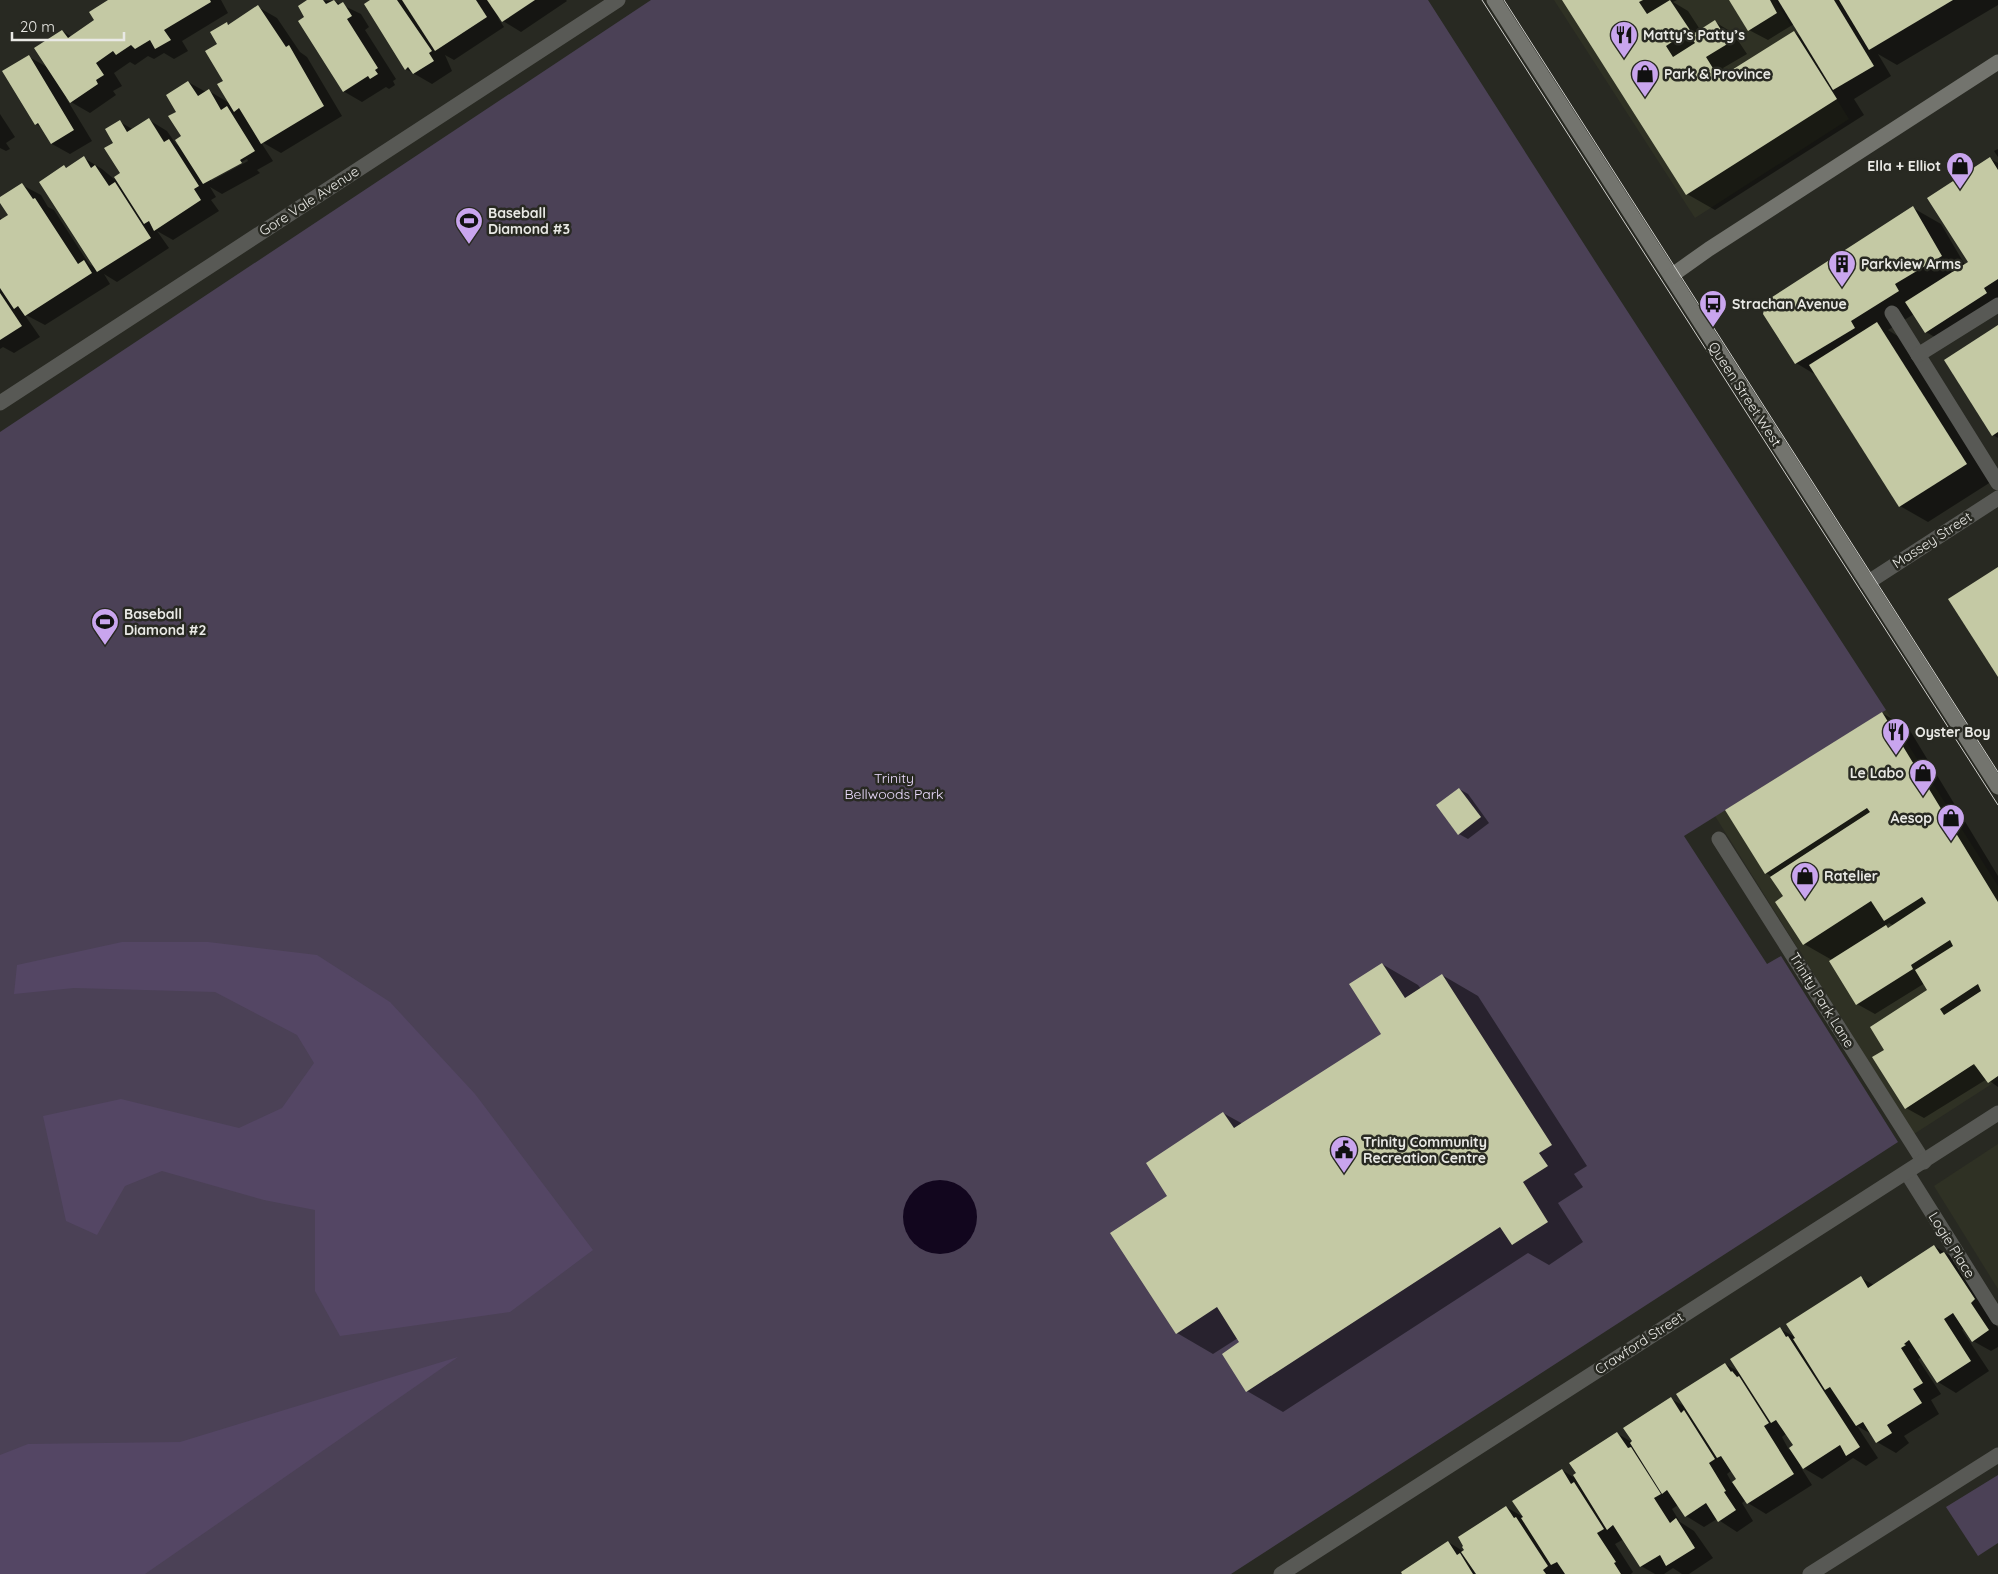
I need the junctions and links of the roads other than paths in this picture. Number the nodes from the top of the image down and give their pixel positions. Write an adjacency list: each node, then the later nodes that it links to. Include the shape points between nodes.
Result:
1 (618, 0): 8 (street, Gore Vale Avenue)
2 (1494, 0): 4 (main road, Queen Street West)
3 (1998, 62): 4 (main road)
4 (1671, 276): 11 (main road, Queen Street West)
5 (1998, 305): 7 (street)
6 (1892, 313): 7 (street)
7 (1918, 355): 9 (street)
8 (0, 403)
9 (1998, 483)
10 (1998, 498): 11 (street, Massey Street)
11 (1866, 583): 12 (main road, Queen Street West)
12 (1998, 787)
13 (1719, 839): 15 (street, Trinity Park Lane)
14 (1998, 1113): 15 (street, Crawford Street)
15 (1924, 1162): 16 (street, Crawford Street)
16 (1907, 1173): 17 (street, Logie Place); 19 (street, Crawford Street)
17 (1998, 1318)
18 (1998, 1455): 20 (street)
19 (1281, 1574)
20 (1810, 1574)

